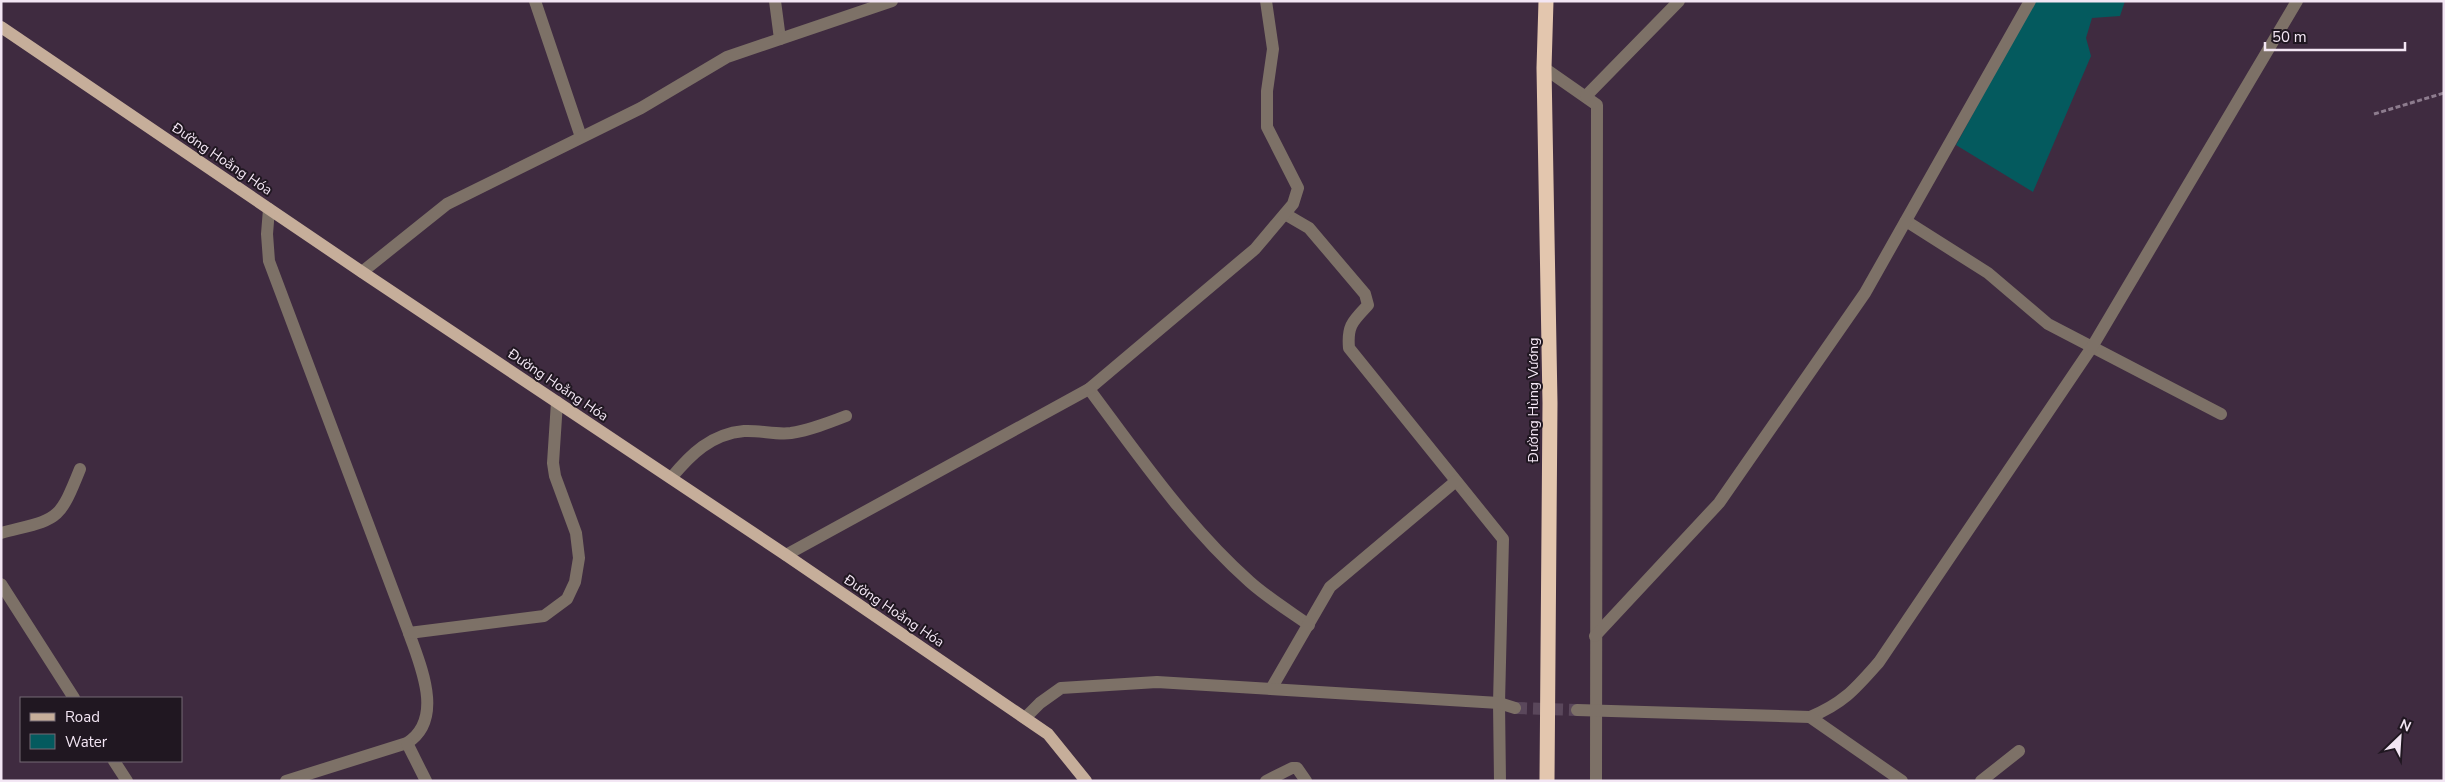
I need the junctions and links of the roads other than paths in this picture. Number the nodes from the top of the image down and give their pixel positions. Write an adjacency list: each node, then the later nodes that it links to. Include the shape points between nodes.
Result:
1 (535, 1): 13 (street)
2 (775, 1): 10 (street)
3 (892, 1): 10 (street)
4 (1266, 1): 15 (street, via 1273,49 1267,91 1268,127 1298,188 1293,204)
5 (1544, 1): 11 (highway, Đường Hùng Vương)
6 (1680, 1): 12 (street)
7 (2030, 1): 16 (street)
8 (2296, 1): 18 (street)
9 (1, 27): 14 (main road, Đường Hoằng Hóa)
10 (780, 39): 13 (street, via 727,57)
11 (1544, 68): 12 (street); 50 (highway, Đường Hùng Vương, via 1550,403)
12 (1586, 96): 31 (street, via 1597,105)
13 (581, 138): 17 (street, via 447,204)
14 (270, 209): 17 (main road, Đường Hoằng Hóa); 30 (street, via 267,234 269,261)
15 (1285, 214): 19 (street, via 1255,249); 25 (street, via 1309,228 1365,294 1368,305 1352,321 1348,333 1349,348)
16 (1906, 222): 18 (street, via 1988,273 2048,324); 31 (street, via 1865,293 1719,503)
17 (362, 272): 20 (main road, Đường Hoằng Hóa)
18 (2092, 347): 21 (street); 38 (street, via 1879,662 1849,696)
19 (1089, 389): 27 (street); 29 (street, via 1185,516 1216,550 1252,584)
20 (557, 402): 24 (main road, Đường Hoằng Hóa); 30 (street, via 553,464 576,533 579,558 575,582 567,599 544,616)
21 (2221, 414)
22 (846, 416): 24 (street, via 789,433 744,431 720,437 702,446)
23 (80, 469): 26 (street, via 66,504 55,517)
24 (671, 478): 27 (main road, Đường Hoằng Hóa)
25 (1456, 481): 29 (street, via 1330,587); 34 (street, via 1503,539)
26 (1, 533)
27 (786, 555): 39 (main road, Đường Hoằng Hóa)
28 (1, 584): 33 (street)
29 (1308, 625): 32 (street)
30 (409, 633): 40 (street, via 428,696 426,719 414,739)
31 (1595, 636): 37 (street)
32 (1271, 690): 34 (street); 39 (street, via 1157,682 1061,688)
33 (73, 697)
34 (1498, 703): 35 (street); 49 (street)
35 (1515, 708)
36 (1577, 710): 37 (street)
37 (1595, 710): 38 (street); 51 (street)
38 (1810, 717): 52 (street)
39 (1025, 718): 46 (main road, Đường Hoằng Hóa, via 1048,734)
40 (407, 743): 44 (street); 45 (street)
41 (2019, 752): 53 (street)
42 (115, 762): 43 (street)
43 (127, 781)
44 (286, 781)
45 (426, 781)
46 (1086, 781)
47 (1266, 781): 48 (street, via 1292,768 1297,768)
48 (1306, 781)
49 (1500, 781)
50 (1547, 781)
51 (1596, 781)
52 (1902, 781)
53 (1981, 781)

